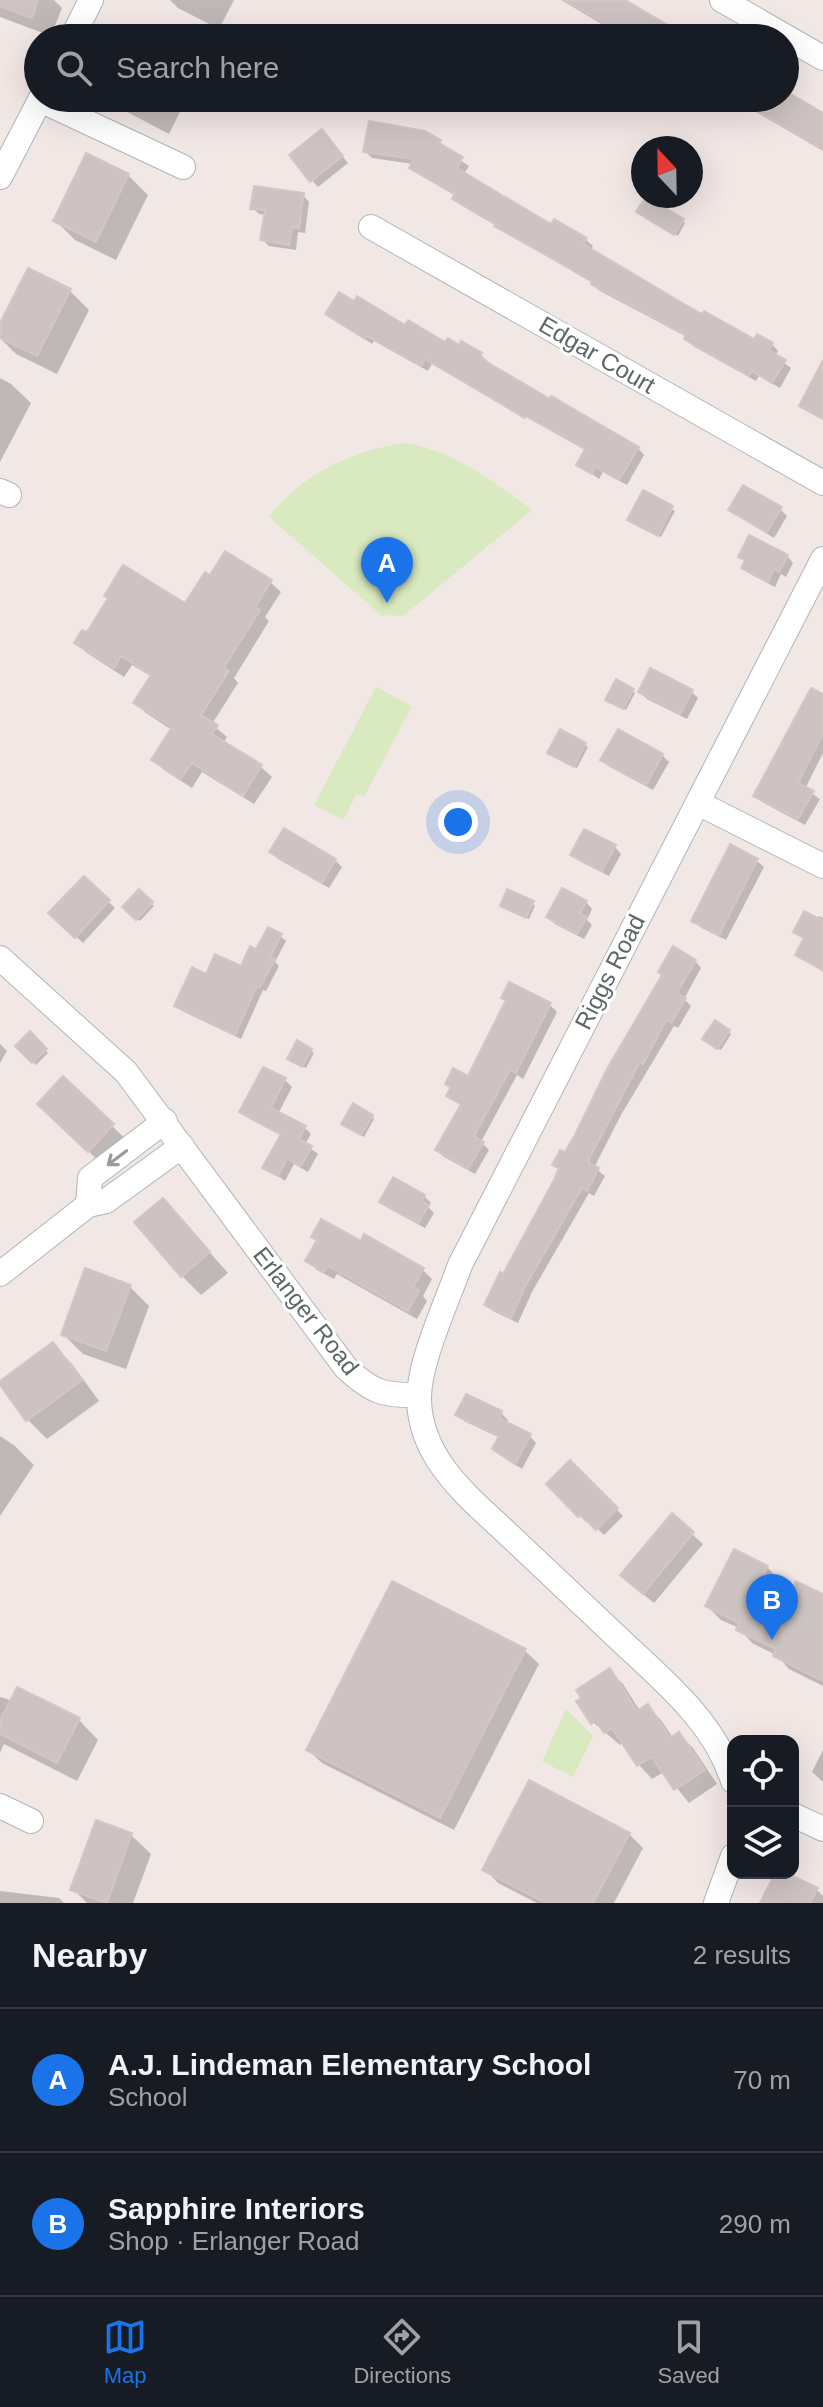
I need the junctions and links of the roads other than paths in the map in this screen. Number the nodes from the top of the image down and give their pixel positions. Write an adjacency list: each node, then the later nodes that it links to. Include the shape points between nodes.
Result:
1 (91, 0): 3 (street)
2 (722, 0): 4 (street)
3 (79, 24)
4 (764, 24)
5 (799, 44): 6 (street)
6 (823, 58)
7 (33, 112): 10 (street)
8 (67, 112): 9 (street)
9 (183, 167)
10 (0, 177)
11 (371, 227): 12 (street, Edgar Court)
12 (823, 483)
13 (823, 559): 14 (street, Riggs Road)
14 (698, 803): 15 (street); 21 (street, Riggs Road, via 460,1265)
15 (823, 866)
16 (0, 958): 17 (street, Erlanger Road, via 126,1072)
17 (165, 1121): 18 (street, Erlanger Road); 19 (street, one-way to 19, via 90,1178)
18 (182, 1146): 19 (street, via 106,1201); 21 (street, Erlanger Road, via 346,1368 381,1393)
19 (88, 1205): 20 (street)
20 (0, 1274)
21 (419, 1395): 22 (street, via 427,1441 455,1484 677,1695 707,1727)
22 (727, 1766)
23 (0, 1806): 25 (street)
24 (799, 1818): 26 (street)
25 (31, 1821)
26 (823, 1829)
27 (727, 1873): 28 (street)
28 (716, 1903)

